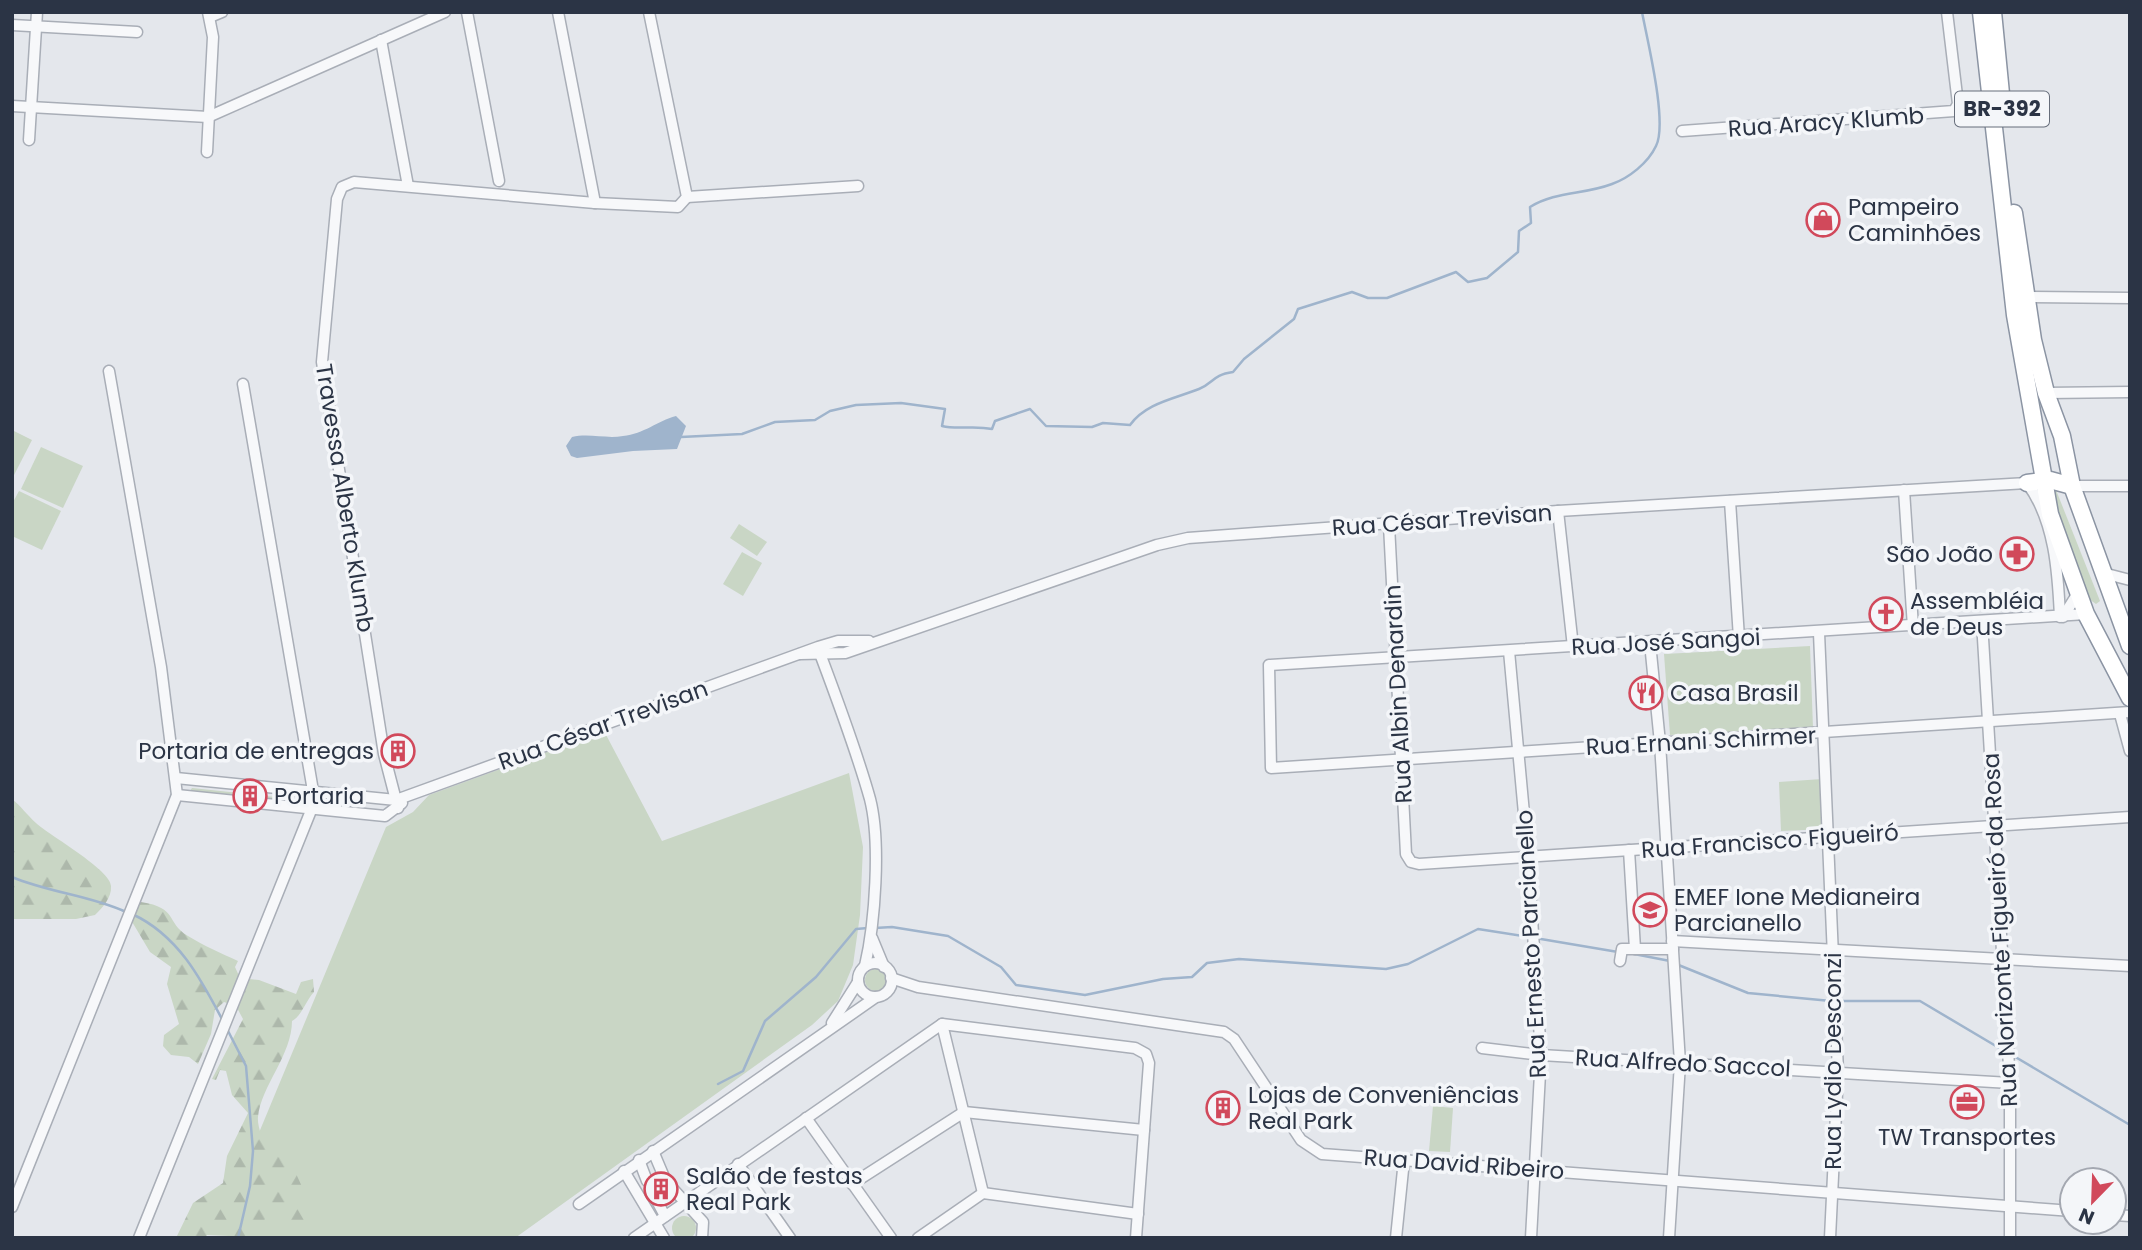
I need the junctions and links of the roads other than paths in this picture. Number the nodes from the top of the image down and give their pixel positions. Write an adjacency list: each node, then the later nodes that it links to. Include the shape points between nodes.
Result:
1 (37, 12): 12 (street)
2 (222, 12): 10 (street)
3 (445, 12): 14 (street)
4 (467, 12): 21 (street)
5 (558, 12): 25 (street)
6 (649, 12): 24 (street)
7 (1947, 12): 18 (street, Rua Aracy Klumb, via 1958,104 1954,111)
8 (1981, 12): 32 (highway, BR-392 / BR-392, via 2015,315 2042,463)
9 (1993, 12): 26 (highway, BR-392)
10 (209, 15): 17 (street, via 214,37)
11 (12, 25): 12 (street)
12 (37, 27): 13 (street); 16 (street)
13 (137, 32)
14 (381, 40): 17 (street); 22 (street)
15 (12, 106): 16 (street)
16 (30, 107): 17 (street); 19 (street)
17 (208, 117): 20 (street)
18 (1682, 131)
19 (29, 140)
20 (207, 152)
21 (499, 181)
22 (408, 186): 25 (street); 66 (street, Travessa Alberto Klumb, via 354,182 342,187 337,199 322,362 384,754)
23 (858, 186): 24 (street)
24 (687, 197): 25 (street, via 678,207 668,209)
25 (595, 203)
26 (2026, 297): 27 (street); 31 (highway, BR-392)
27 (2130, 298)
28 (109, 371): 63 (street)
29 (243, 384): 64 (street)
30 (2130, 392): 31 (street)
31 (2046, 393): 32 (highway, BR-392, via 2062,436)
32 (2056, 486): 33 (street, Rua César Trevisan); 34 (street, Rua César Trevisan); 38 (highway, BR-392); 40 (highway, BR-392, via 2059,543); 43 (street, via 2035,494 2058,573)
33 (2130, 486)
34 (1904, 490): 35 (street, Rua César Trevisan); 45 (street)
35 (1730, 500): 36 (street, Rua César Trevisan); 47 (street)
36 (1558, 511): 37 (street, Rua César Trevisan); 50 (street)
37 (1389, 525): 51 (street, Rua César Trevisan, via 1167,542 841,654); 53 (street, Rua Albin Denardin)
38 (2101, 569): 39 (street); 41 (highway, BR-392)
39 (2128, 580): 41 (street)
40 (2078, 593): 42 (highway, BR-392); 43 (street)
41 (2112, 598): 42 (highway); 49 (highway, BR-392)
42 (2086, 614): 43 (street, Rua José Sangoi); 54 (highway, BR-392)
43 (2062, 617): 44 (street, Rua José Sangoi)
44 (1982, 622): 45 (street, Rua José Sangoi); 56 (street, Rua Norizonte Figueiró da Rosa)
45 (1913, 627): 46 (street, Rua José Sangoi)
46 (1819, 633): 47 (street, Rua José Sangoi); 57 (street, Rua Lydio Desconzi)
47 (1739, 638): 48 (street, Rua José Sangoi)
48 (1650, 643): 50 (street, Rua José Sangoi); 58 (street)
49 (2130, 646)
50 (1573, 648): 52 (street, Rua José Sangoi)
51 (820, 651): 66 (street, Rua César Trevisan, via 601,723); 75 (street, via 870,801 874,829)
52 (1509, 651): 53 (street, Rua José Sangoi); 60 (street, Rua Ernesto Parcianello)
53 (1396, 658): 61 (street, Rua Albin Denardin); 62 (street, Rua José Sangoi, via 1269,665)
54 (2130, 698)
55 (2125, 713): 56 (street, Rua Ernani Schirmer); 59 (street)
56 (1989, 723): 57 (street, Rua Ernani Schirmer); 69 (street, Rua Norizonte Figueiró da Rosa)
57 (1822, 734): 58 (street, Rua Ernani Schirmer); 70 (street, Rua Lydio Desconzi)
58 (1660, 743): 60 (street, Rua Ernani Schirmer); 71 (street)
59 (2130, 751)
60 (1518, 752): 61 (street, Rua Ernani Schirmer); 73 (street, Rua Ernesto Parcianello)
61 (1401, 760): 62 (street, Rua Ernani Schirmer); 74 (street, Rua Albin Denardin, via 1406,854)
62 (1271, 768)
63 (176, 779): 64 (street); 65 (street)
64 (314, 794): 66 (street); 67 (street)
65 (177, 795): 67 (street); 116 (street)
66 (400, 802): 67 (street, via 384,816)
67 (312, 808): 121 (street)
68 (2130, 817): 69 (street, Rua Francisco Figueiró)
69 (1995, 827): 70 (street, Rua Francisco Figueiró); 80 (street, Rua Norizonte Figueiró da Rosa)
70 (1828, 836): 71 (street, Rua Francisco Figueiró); 78 (street, Rua Lydio Desconzi)
71 (1667, 848): 72 (street, Rua Francisco Figueiró); 76 (street)
72 (1629, 850): 73 (street, Rua Francisco Figueiró); 77 (street)
73 (1528, 857): 74 (street, Rua Francisco Figueiró); 92 (street, Rua Ernesto Parcianello)
74 (1411, 862)
75 (872, 937): 81 (street); 83 (street)
76 (1672, 945): 77 (street); 78 (street); 93 (street)
77 (1635, 949): 79 (street, via 1622,949)
78 (1834, 951): 80 (street); 94 (street, Rua Lydio Desconzi)
79 (1620, 961)
80 (2003, 961): 82 (street); 95 (street, Rua Norizonte Figueiró da Rosa)
81 (865, 966): 83 (street); 85 (street)
82 (2130, 966)
83 (884, 967): 84 (street)
84 (891, 978): 86 (street, Rua David Ribeiro); 87 (street)
85 (858, 982): 88 (street, via 863,993); 90 (street)
86 (918, 987): 87 (street, Rua David Ribeiro); 101 (street, Rua David Ribeiro, via 1224,1032 1234,1039 1310,1148 1322,1154)
87 (888, 991): 88 (street)
88 (876, 997): 90 (street)
89 (942, 1024): 96 (street); 97 (street); 98 (street, via 1135,1048 1146,1054 1149,1063)
90 (830, 1027): 99 (street)
91 (1482, 1048): 92 (street, Rua Alfredo Saccol)
92 (1541, 1055): 93 (street, Rua Alfredo Saccol); 103 (street, Rua Ernesto Parcianello)
93 (1679, 1063): 94 (street, Rua Alfredo Saccol); 106 (street)
94 (1838, 1072): 95 (street, Rua Alfredo Saccol); 110 (street, Rua Lydio Desconzi)
95 (2010, 1083): 115 (street, Rua Norizonte Figueiró da Rosa)
96 (964, 1112): 98 (street); 108 (street); 111 (street)
97 (806, 1118): 102 (street); 108 (street)
98 (1144, 1130): 119 (street)
99 (653, 1150): 100 (street); 105 (street)
100 (639, 1160): 104 (street); 107 (street)
101 (1404, 1160): 103 (street, Rua David Ribeiro); 129 (street)
102 (738, 1164): 113 (street); 125 (street)
103 (1535, 1170): 106 (street, Rua David Ribeiro); 130 (street, Rua Ernesto Parcianello)
104 (624, 1171): 114 (street); 120 (street)
105 (664, 1177)
106 (1672, 1180): 110 (street, Rua David Ribeiro); 131 (street)
107 (650, 1184)
108 (852, 1184): 126 (street)
109 (674, 1190): 113 (street)
110 (1832, 1192): 115 (street, Rua David Ribeiro); 132 (street, Rua Lydio Desconzi)
111 (983, 1193): 119 (street); 127 (street)
112 (659, 1200): 118 (street)
113 (686, 1202): 118 (street); 124 (street, via 703,1222)
114 (579, 1204)
115 (2010, 1205): 117 (street, Rua David Ribeiro); 133 (street, Rua Norizonte Figueiró da Rosa)
116 (12, 1206)
117 (2058, 1210)
118 (667, 1214): 120 (street)
119 (1138, 1214): 128 (street)
120 (655, 1223): 122 (street); 123 (street)
121 (139, 1238)
122 (634, 1238)
123 (664, 1238)
124 (702, 1238)
125 (790, 1238)
126 (891, 1238)
127 (918, 1238)
128 (1136, 1238)
129 (1396, 1238)
130 (1531, 1238)
131 (1669, 1238)
132 (1830, 1238)
133 (2010, 1238)

